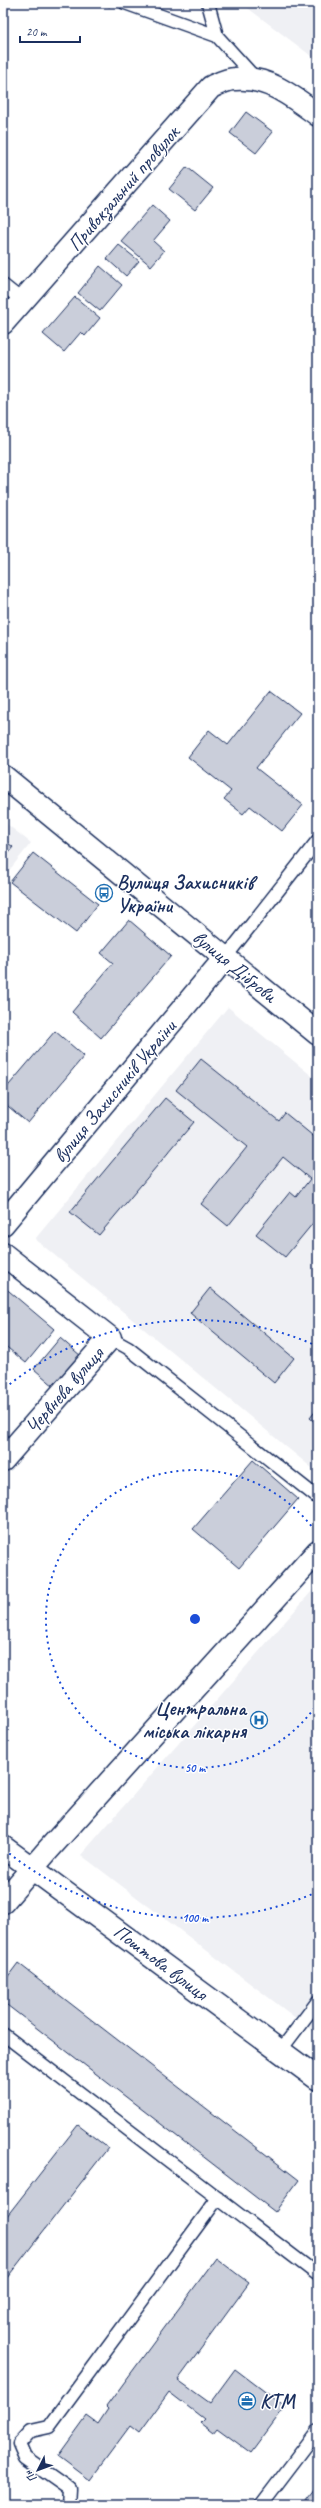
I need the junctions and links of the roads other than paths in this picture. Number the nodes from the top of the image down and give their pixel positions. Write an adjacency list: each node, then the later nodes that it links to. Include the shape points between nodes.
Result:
1 (125, 3): 3 (lane)
2 (208, 3): 3 (lane)
3 (217, 36): 4 (lane)
4 (256, 80): 5 (street, Привокзальний провулок, via 275,86); 7 (street, Привокзальний провулок, via 234,79 211,87)
5 (318, 116)
6 (3, 285): 7 (lane)
7 (23, 301): 8 (street, Привокзальний провулок)
8 (3, 324)
9 (3, 776): 11 (street, вулиця Діброви)
10 (318, 840): 11 (lane)
11 (225, 958): 12 (street, вулиця Діброви); 13 (street, вулиця Захисників України)
12 (318, 1034)
13 (3, 1224)
14 (3, 1254): 15 (street)
15 (110, 1338): 16 (street, Червнева вулиця); 17 (lane, via 128,1348)
16 (3, 1460)
17 (318, 1498)
18 (318, 1551): 20 (street)
19 (3, 1847): 20 (street, Поштова вулиця)
20 (33, 1867): 21 (street); 24 (street, Поштова вулиця)
21 (3, 1902)
22 (318, 2001): 24 (lane)
23 (3, 2034): 26 (lane)
24 (280, 2051): 25 (street, Поштова вулиця)
25 (318, 2079)
26 (218, 2198): 27 (lane); 29 (lane, via 49,2427 31,2431 19,2444 25,2458 68,2489)
27 (316, 2271)
28 (318, 2430): 30 (lane)
29 (68, 2505)
30 (261, 2505)

